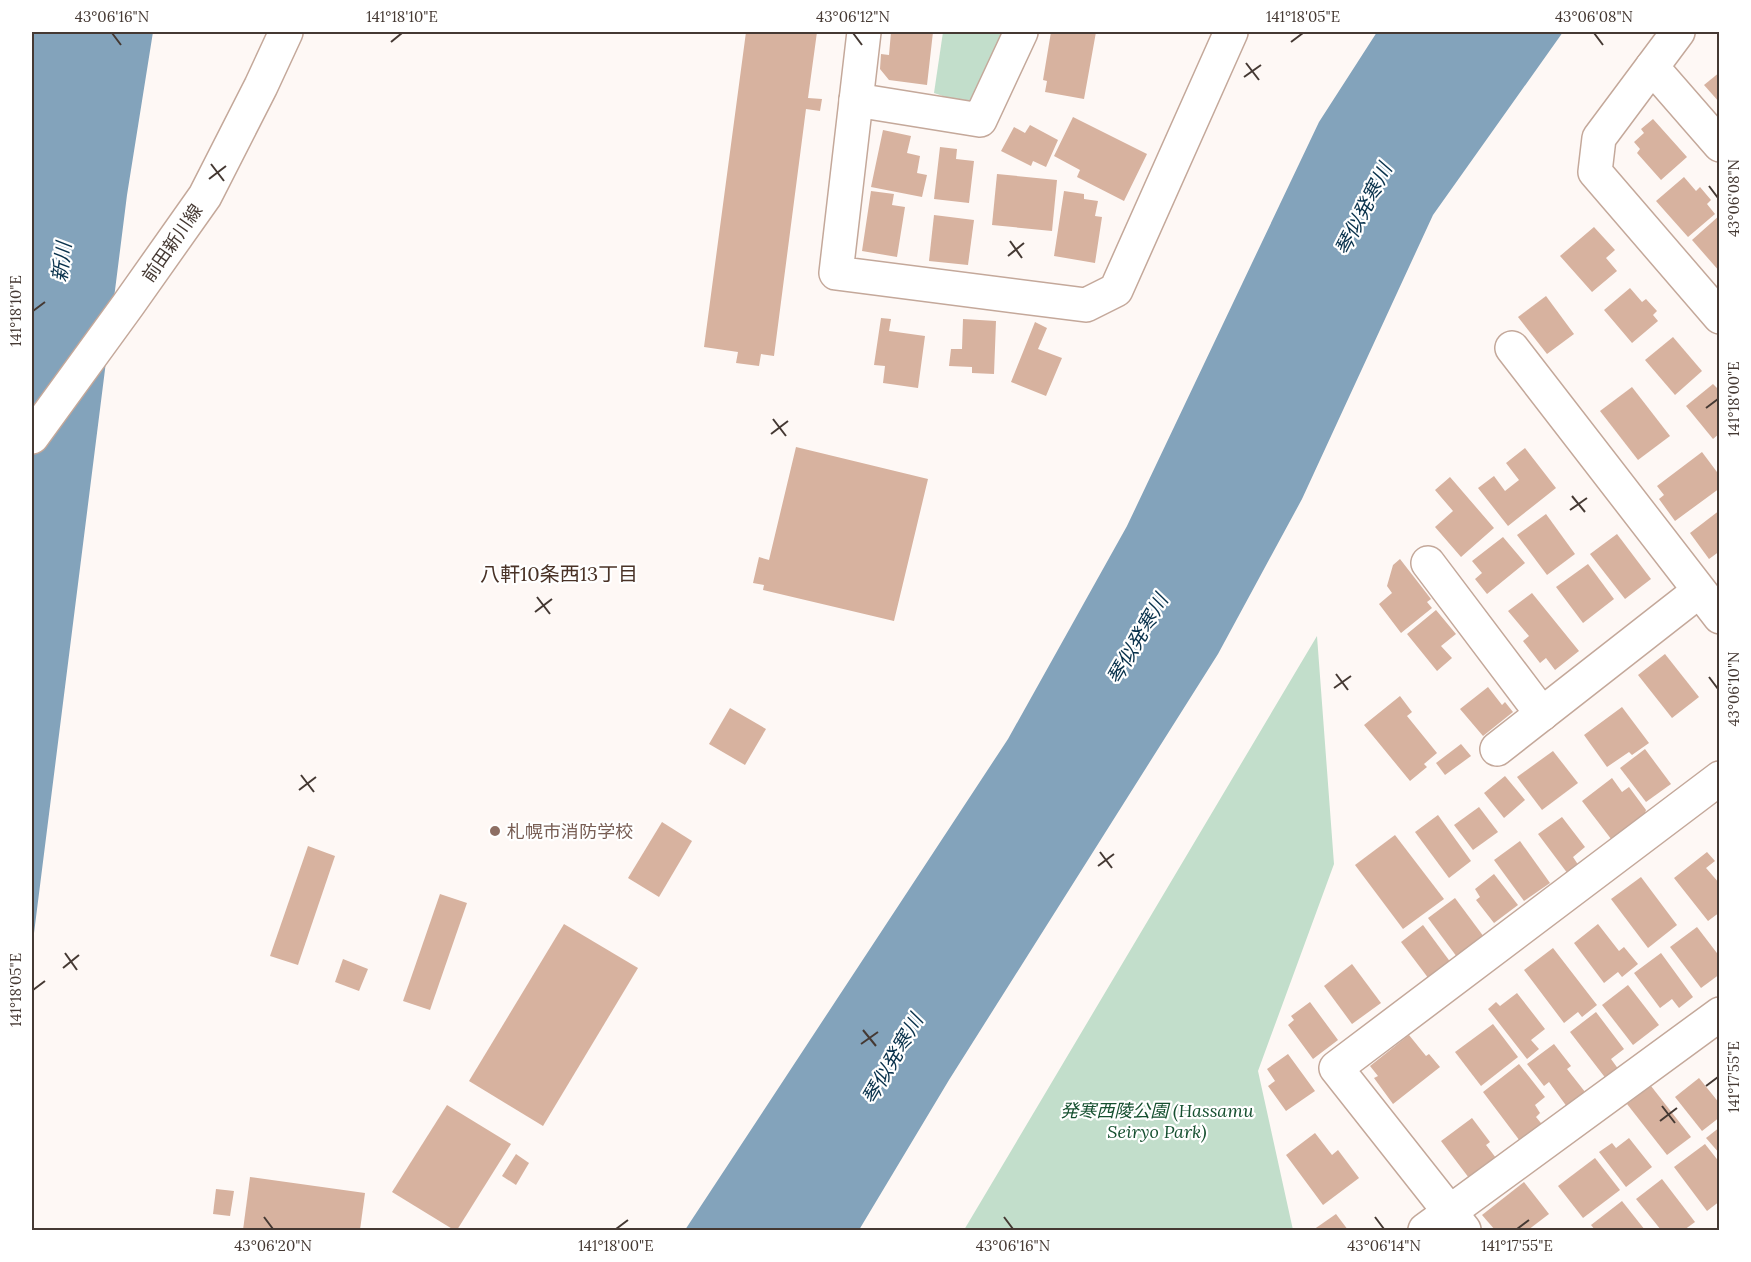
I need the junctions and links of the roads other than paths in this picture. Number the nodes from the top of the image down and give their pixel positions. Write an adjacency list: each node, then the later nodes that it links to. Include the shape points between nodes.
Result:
1 (286, 32): 11 (street, 前田新川線, via 205,196)
2 (864, 32): 7 (street)
3 (1021, 32): 7 (street, via 980,120)
4 (1231, 32): 7 (street, via 1116,290 1086,305 836,273)
5 (1678, 32): 6 (street)
6 (1652, 67): 8 (street); 9 (street, via 1599,138 1595,172)
7 (856, 99)
8 (1719, 145)
9 (1719, 318)
10 (1512, 348): 13 (street)
11 (32, 437)
12 (1428, 563): 15 (street)
13 (1699, 591): 14 (street); 15 (street)
14 (1719, 617)
15 (1542, 714): 16 (street)
16 (1497, 749)
17 (1719, 778): 19 (street, via 1336,1068)
18 (1719, 1014): 19 (street)
19 (1447, 1225)

